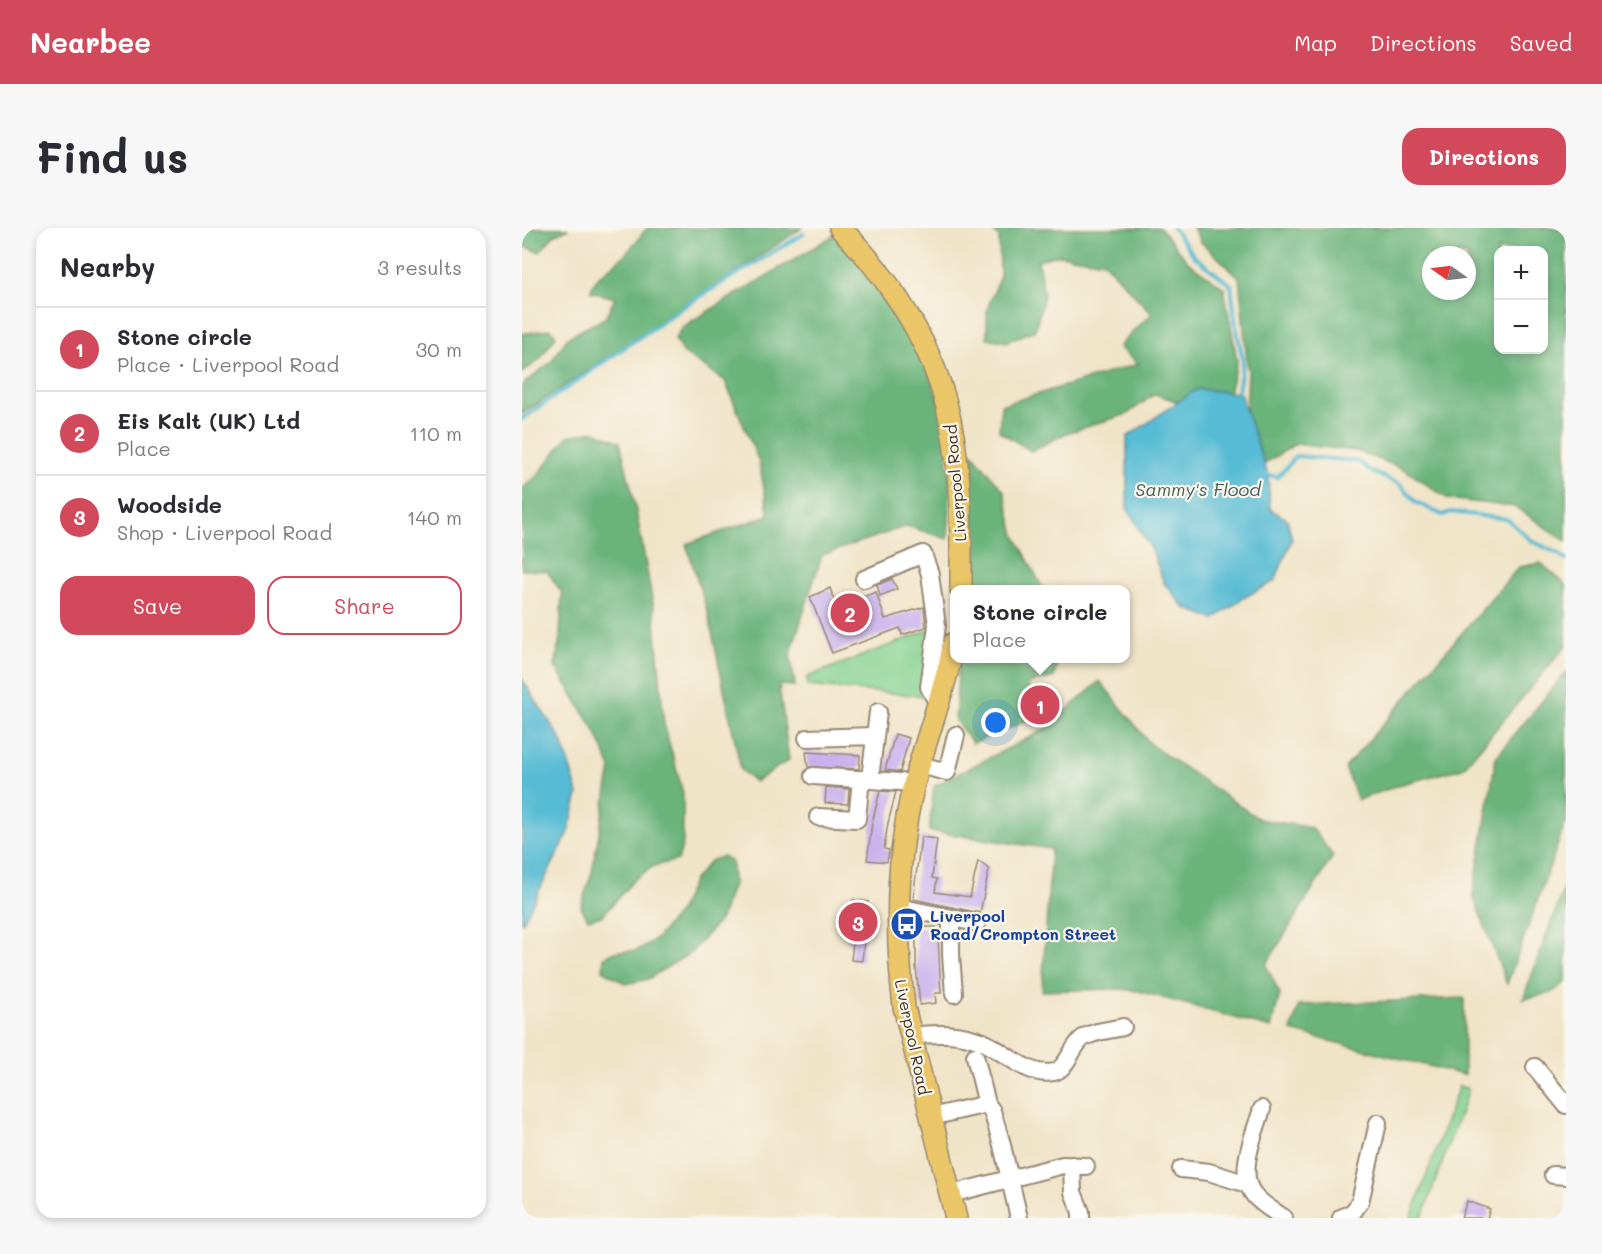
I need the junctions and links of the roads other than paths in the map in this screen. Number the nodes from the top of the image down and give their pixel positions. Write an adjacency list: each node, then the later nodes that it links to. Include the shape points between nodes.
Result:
1 (840, 228): 3 (main road, Liverpool Road, via 903,307 944,396 958,481)
2 (864, 579): 5 (street, via 923,554 937,625 929,687)
3 (961, 585)
4 (950, 660): 5 (main road, Liverpool Road)
5 (939, 706): 10 (main road, Liverpool Road)
6 (878, 712): 8 (street)
7 (956, 735): 10 (street, via 947,772)
8 (875, 736): 9 (street); 12 (street)
9 (807, 738)
10 (917, 774): 12 (street); 14 (main road, Liverpool Road, via 904,835)
11 (813, 776): 12 (street)
12 (866, 779): 13 (street, via 857,819)
13 (818, 817)
14 (898, 907): 15 (street); 19 (main road, Liverpool Road, via 900,972)
15 (951, 918): 16 (street); 17 (street)
16 (977, 923)
17 (954, 994)
18 (1123, 1027): 19 (street, via 1086,1036 1055,1072 1036,1072 983,1042 958,1034)
19 (911, 1036): 25 (main road, Liverpool Road)
20 (975, 1056): 22 (street)
21 (1535, 1066): 23 (street)
22 (987, 1104): 25 (street); 28 (street)
23 (1566, 1105)
24 (1262, 1109): 29 (street, via 1247,1162)
25 (931, 1117): 30 (main road, Liverpool Road)
26 (1378, 1123): 35 (street, via 1360,1202 1353,1212)
27 (1181, 1169): 29 (street, via 1209,1172)
28 (1010, 1178): 30 (street); 32 (street); 33 (street, via 1063,1165 1079,1166 1072,1186)
29 (1247, 1184): 34 (street, via 1255,1197)
30 (951, 1194): 31 (main road, Liverpool Road)
31 (956, 1218)
32 (1019, 1218)
33 (1081, 1218)
34 (1284, 1218)
35 (1341, 1218)

